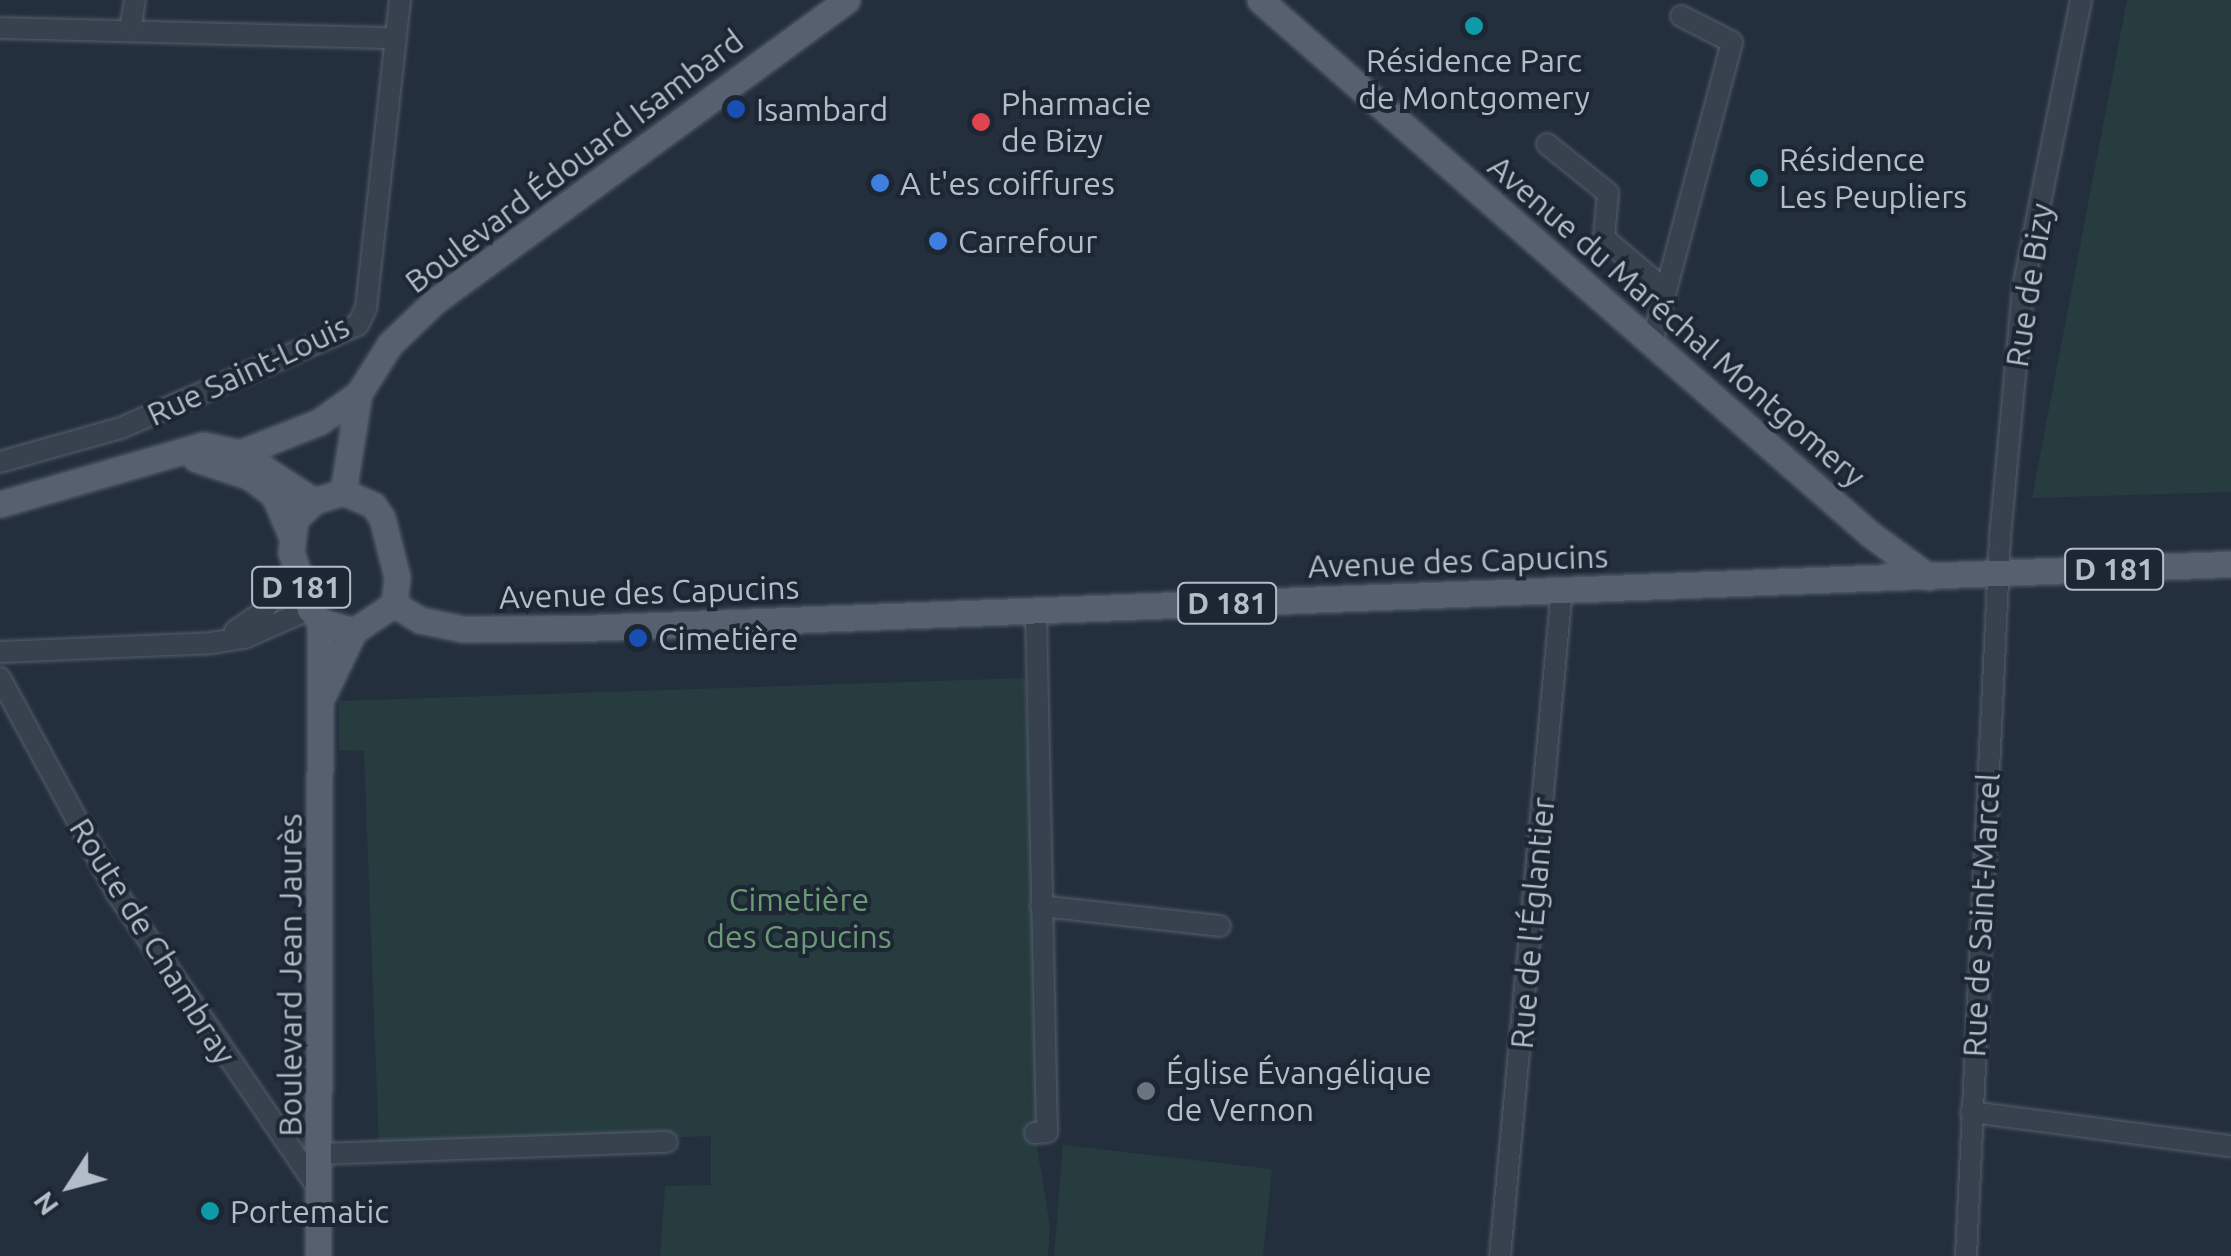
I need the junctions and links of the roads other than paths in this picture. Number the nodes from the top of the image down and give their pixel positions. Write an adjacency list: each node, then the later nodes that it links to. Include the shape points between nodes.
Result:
1 (135, 0): 8 (street)
2 (400, 0): 9 (street, Rue Saint-Louis)
3 (847, 0): 13 (main road, Boulevard Édouard Isambard, via 435,301 390,344)
4 (1260, 0): 12 (main road, Avenue du Maréchal Montgomery)
5 (2082, 0): 24 (street, Rue de Bizy, via 2023,288)
6 (1681, 16): 11 (street, via 1732,42)
7 (0, 28): 8 (street)
8 (130, 31): 9 (street)
9 (395, 38): 16 (street, Rue Saint-Louis, via 366,308 358,325 121,428)
10 (1547, 144): 11 (street, via 1608,193 1604,238)
11 (1665, 290): 12 (street)
12 (1652, 343): 20 (main road, Avenue du Maréchal Montgomery)
13 (359, 393): 15 (main road, Boulevard Édouard Isambard, via 319,422); 17 (main road, Boulevard Édouard Isambard)
14 (167, 452): 15 (main road, via 203,445); 19 (main road); 21 (main road, D 181, via 250,477 274,495)
15 (240, 452): 18 (main road)
16 (0, 462)
17 (343, 492): 18 (main road); 28 (main road, D 181, via 373,505 382,518 394,556)
18 (314, 500): 21 (main road, D 181, via 295,519)
19 (0, 504)
20 (1870, 534): 25 (main road, Avenue du Maréchal Montgomery); 26 (main road)
21 (291, 536): 23 (main road, D 181)
22 (2231, 564): 24 (main road, Avenue des Capucins / D 181)
23 (294, 570): 30 (main road, D 181); 32 (street, via 262,612)
24 (1996, 574): 25 (main road, Avenue des Capucins / D 181); 38 (street, Rue de Saint-Marcel)
25 (1929, 577): 26 (main road, Avenue des Capucins / D 181)
26 (1870, 580): 27 (main road, Avenue des Capucins / D 181)
27 (1562, 589): 29 (main road, Avenue des Capucins / D 181); 45 (street, Rue de l'Églantier)
28 (394, 604): 29 (main road, Avenue des Capucins / D 181, via 420,620 463,629); 31 (main road, D 181)
29 (1036, 611): 36 (street)
30 (315, 615): 31 (main road, D 181); 32 (street); 35 (main road, Boulevard Jean Jaurès)
31 (354, 631): 35 (main road, Boulevard Jean Jaurès)
32 (210, 643): 33 (street)
33 (0, 652)
34 (0, 678): 43 (street, Route de Chambray, via 116,892)
35 (323, 695): 42 (main road, Boulevard Jean Jaurès)
36 (1040, 906): 37 (street); 39 (street, via 1047,1132)
37 (1220, 926)
38 (1971, 1112): 41 (street); 46 (street, Rue de Saint-Marcel)
39 (1035, 1133)
40 (667, 1142): 42 (street)
41 (2231, 1146)
42 (322, 1154): 43 (main road, Boulevard Jean Jaurès)
43 (322, 1194): 44 (main road, Boulevard Jean Jaurès)
44 (318, 1256)
45 (1500, 1256)
46 (1966, 1256)

